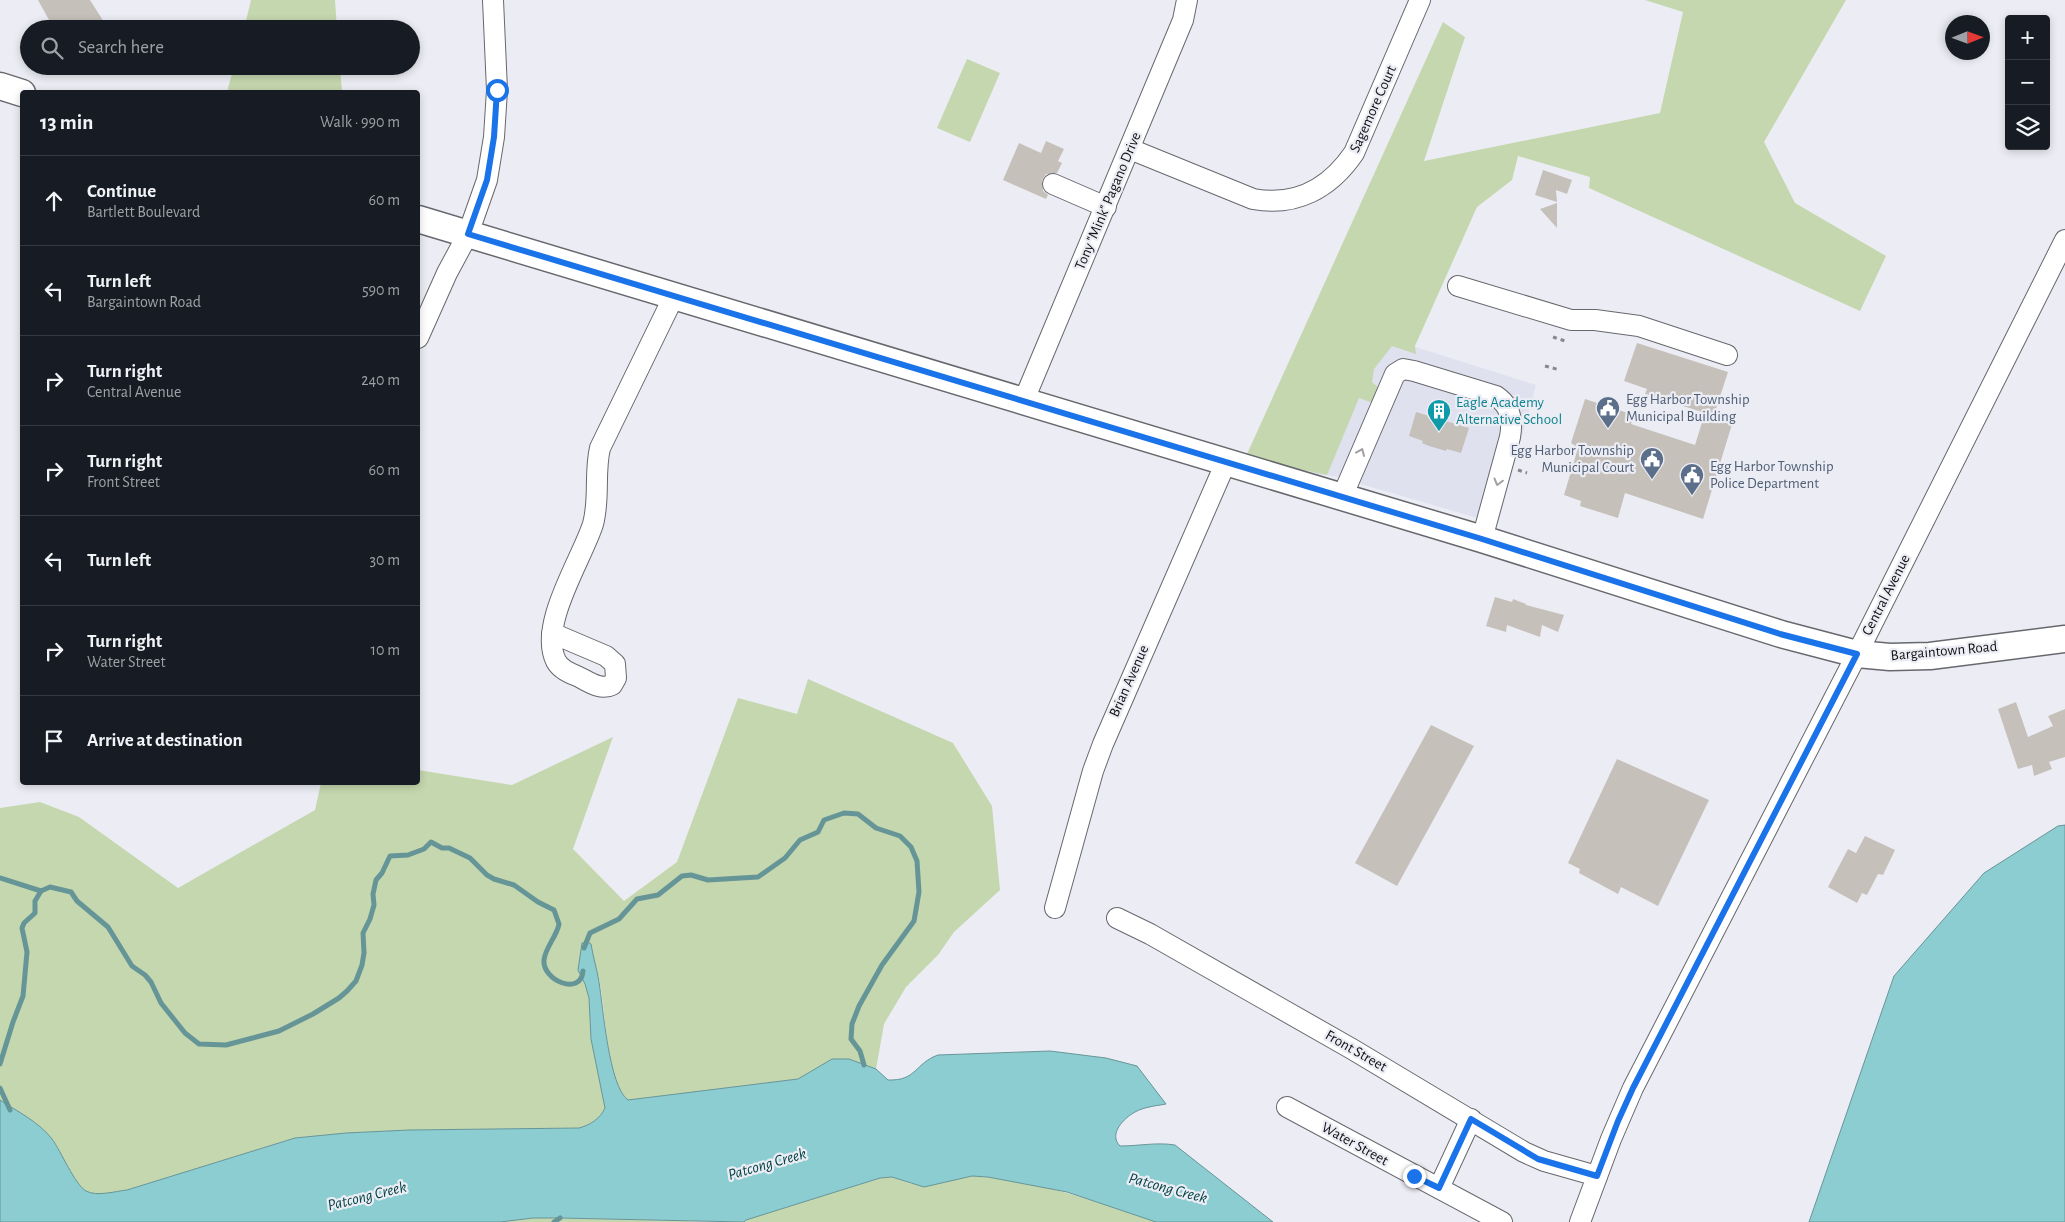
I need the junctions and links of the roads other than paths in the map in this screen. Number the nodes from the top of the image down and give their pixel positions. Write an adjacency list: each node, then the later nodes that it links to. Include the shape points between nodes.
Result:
1 (493, 0): 10 (street, via 497,90 494,137 487,180)
2 (1187, 0): 6 (street, Tony "Mink" Pagano Drive, via 1183,20)
3 (1420, 0): 6 (street, Sagemore Court, via 1354,153 1337,175 1316,191 1272,202 1253,199)
4 (0, 86): 5 (main road)
5 (20, 93)
6 (1130, 149): 8 (street, Tony "Mink" Pagano Drive)
7 (1053, 184): 8 (street)
8 (1106, 207): 16 (street, Tony "Mink" Pagano Drive)
9 (420, 220): 10 (main road, Bargaintown Road)
10 (468, 234): 13 (main road, Bargaintown Road); 14 (street)
11 (2065, 240): 22 (street, Central Avenue)
12 (1458, 286): 15 (street, via 1571,320 1639,326)
13 (674, 296): 16 (main road, Bargaintown Road); 20 (street, via 600,448 593,524 556,611)
14 (420, 334)
15 (1727, 355)
16 (1024, 400): 17 (main road, Bargaintown Road)
17 (1226, 462): 18 (main road, Bargaintown Road); 23 (street, Brian Avenue, via 1103,744)
18 (1342, 497): 19 (main road, Bargaintown Road); 19 (street, one-way to 19, via 1395,374 1403,369 1414,371 1496,396 1509,411 1510,436)
19 (1482, 539): 22 (main road, Bargaintown Road, via 1780,634)
20 (552, 633)
21 (2065, 639): 22 (main road, Bargaintown Road, via 1930,656)
22 (1857, 654): 27 (street, Central Avenue, via 1633,1088)
23 (1055, 908)
24 (1118, 918): 26 (street, Front Street, via 1257,994)
25 (1287, 1107): 28 (street, Water Street)
26 (1471, 1119): 27 (street, Front Street, via 1538,1159); 28 (street)
27 (1597, 1176): 30 (street, Central Avenue)
28 (1439, 1188): 29 (street, Water Street)
29 (1502, 1222)
30 (1580, 1222)

